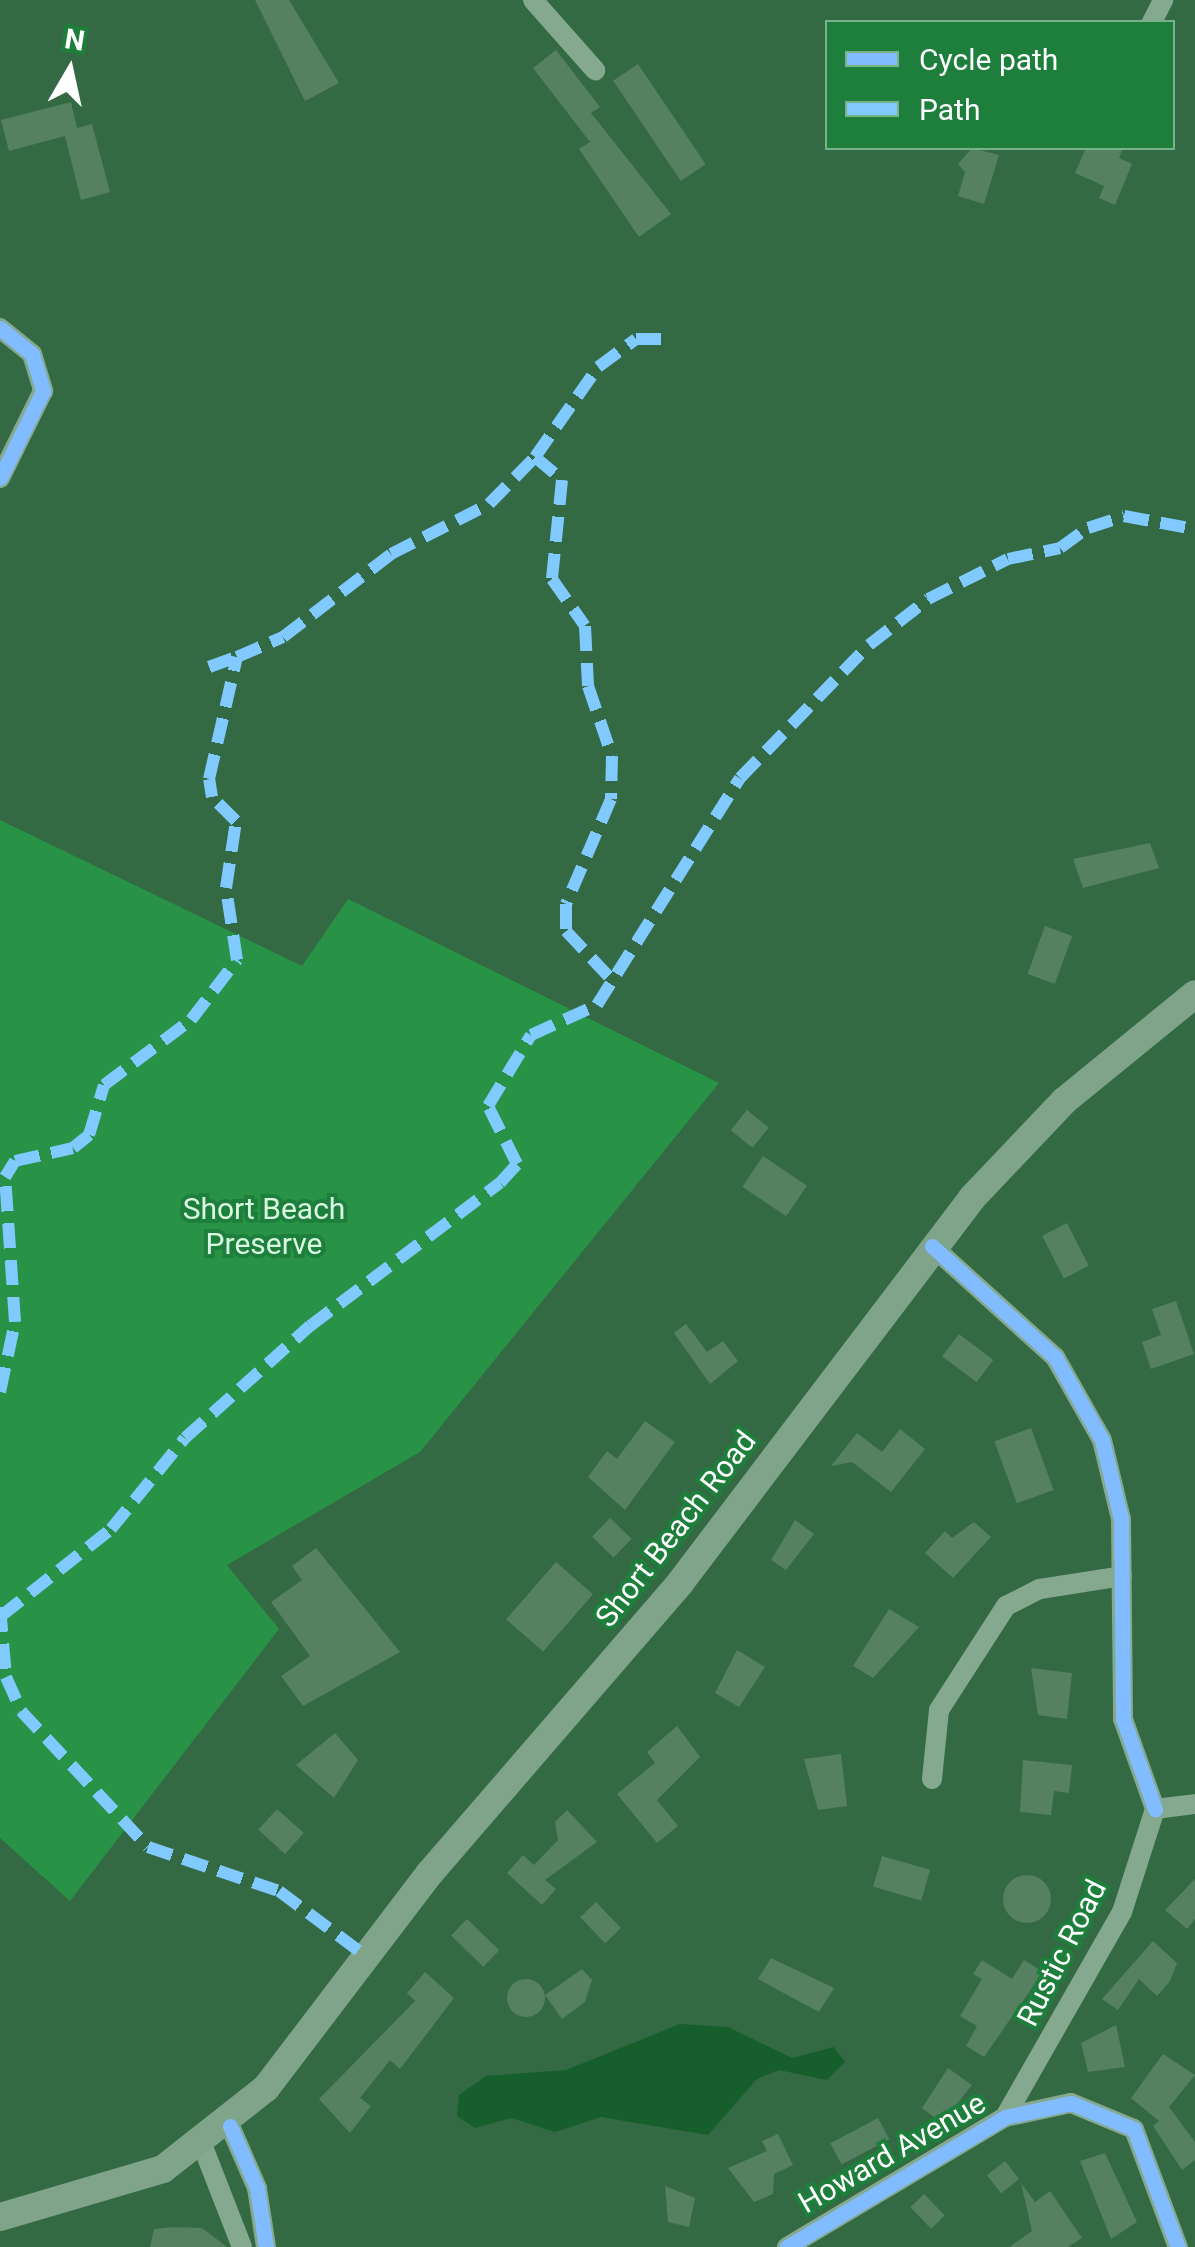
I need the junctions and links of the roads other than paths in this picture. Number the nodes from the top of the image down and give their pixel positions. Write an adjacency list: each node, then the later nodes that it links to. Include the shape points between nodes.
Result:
1 (533, 0): 2 (street)
2 (596, 70)
3 (0, 328): 4 (street, via 32,354 44,391)
4 (0, 478)
5 (1195, 994): 6 (main road, Short Beach Road, via 1042,1120)
6 (932, 1246): 7 (street, via 1026,1326 1082,1396 1114,1476); 12 (main road, Short Beach Road, via 680,1584 486,1804)
7 (1122, 1576): 8 (street, via 1040,1589 1006,1606 939,1710); 10 (street, via 1124,1718)
8 (932, 1779)
9 (1195, 1804): 10 (street)
10 (1154, 1809): 11 (street, Rustic Road, via 1114,1927)
11 (1005, 2117): 17 (street, Howard Avenue); 18 (street, Howard Avenue, via 1071,2102 1134,2130)
12 (230, 2126): 13 (main road, Short Beach Road); 16 (street, via 257,2188)
13 (203, 2146): 14 (main road, Short Beach Road, via 133,2181); 15 (street)
14 (0, 2217)
15 (242, 2247)
16 (266, 2247)
17 (787, 2247)
18 (1178, 2247)

